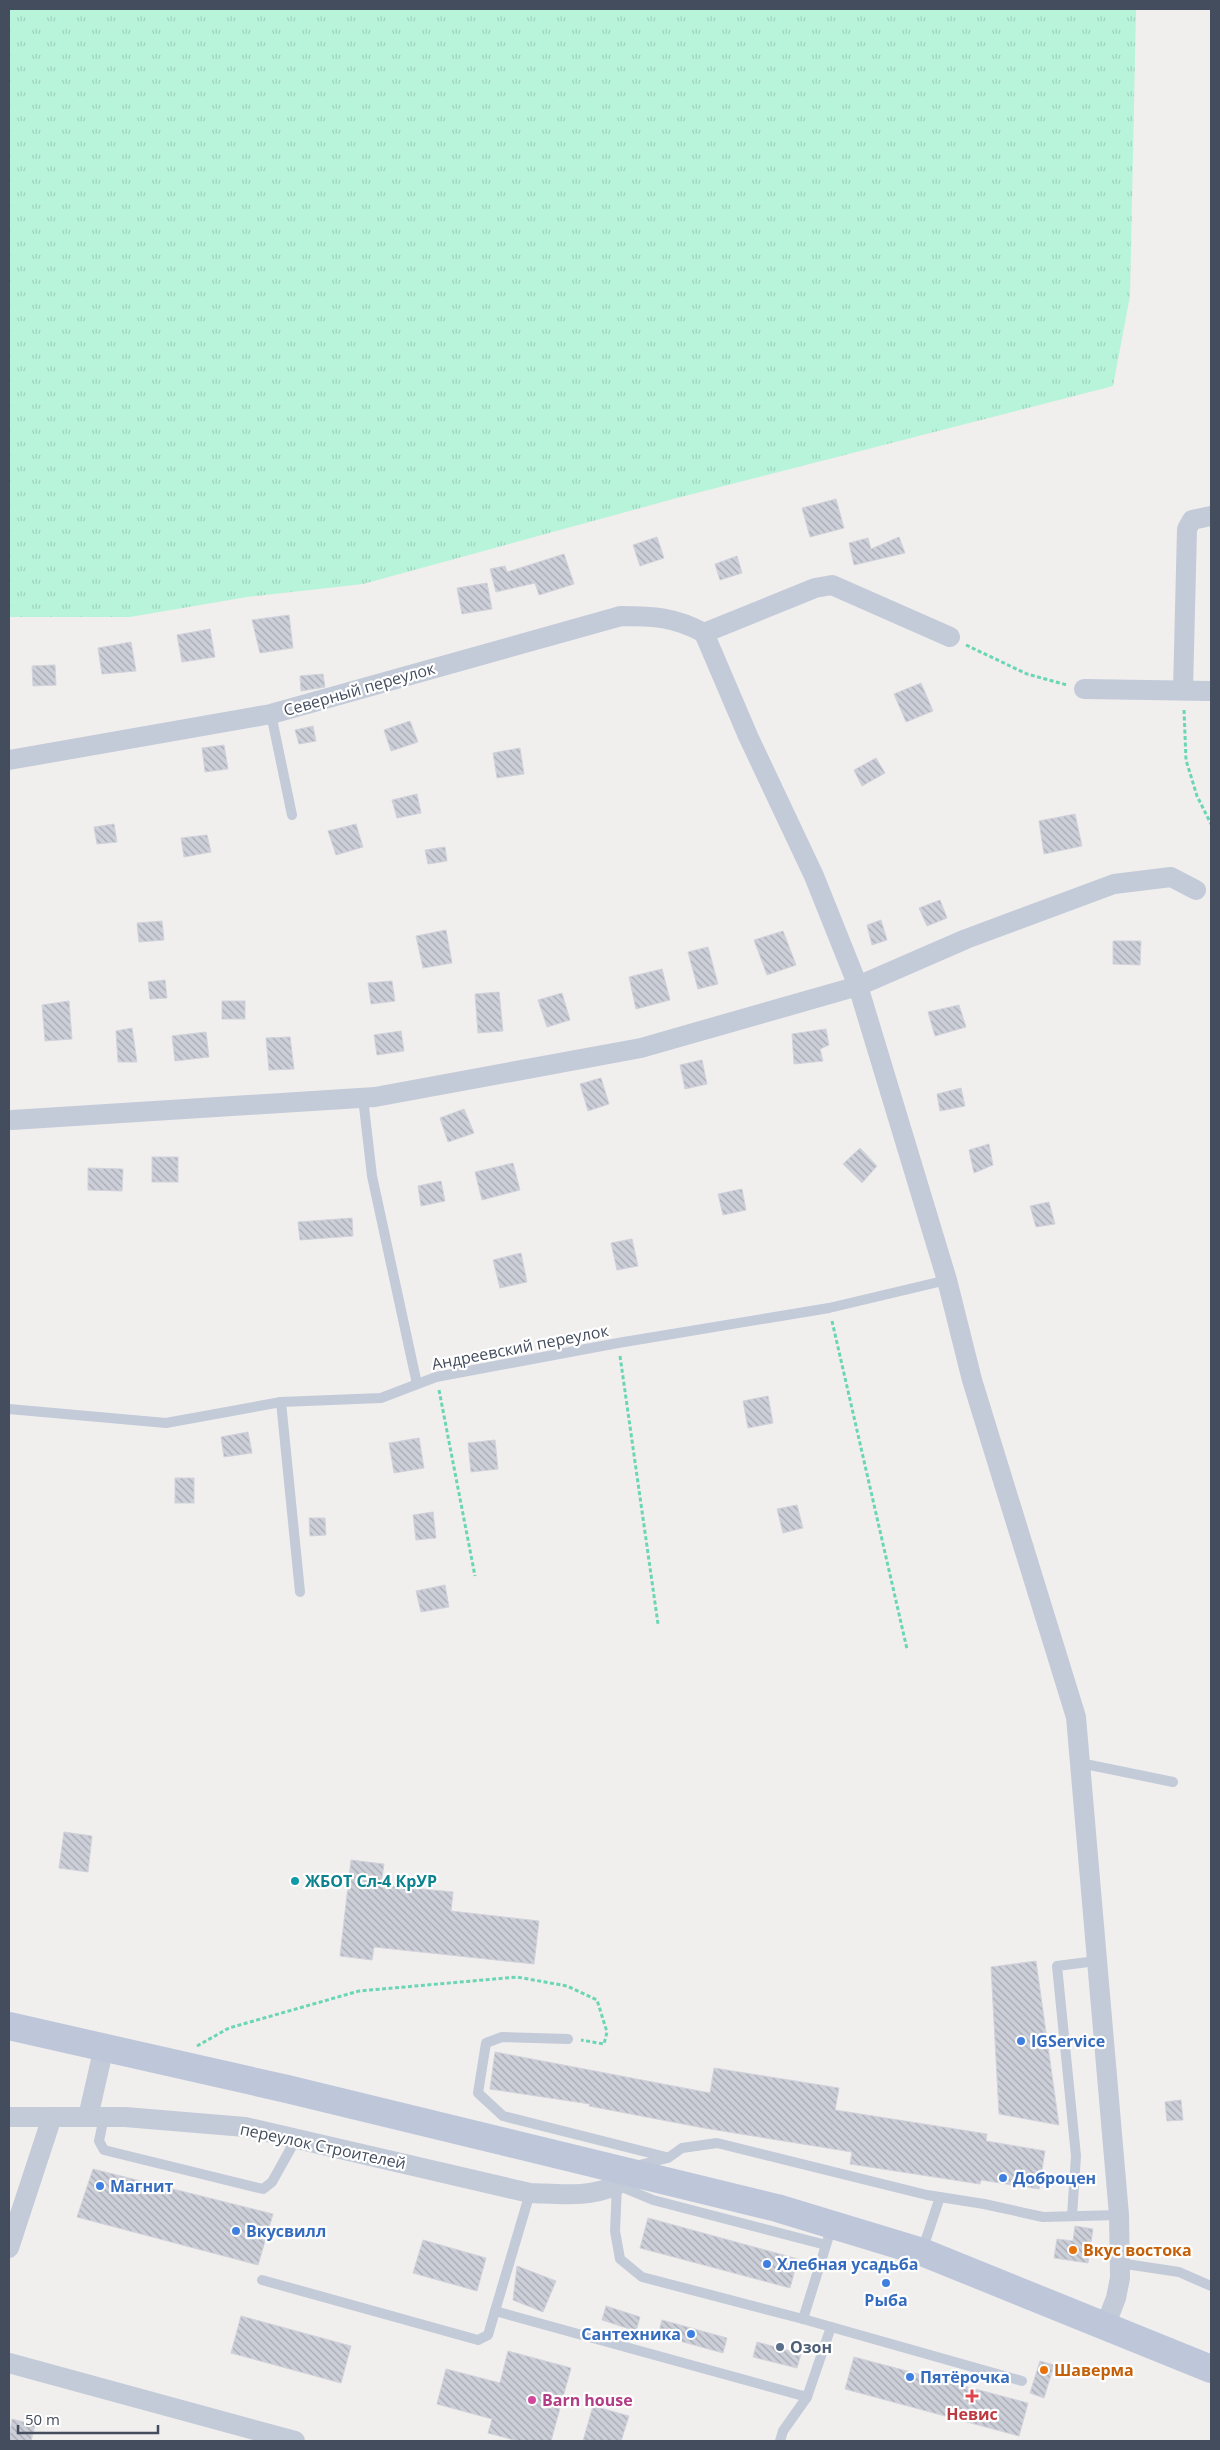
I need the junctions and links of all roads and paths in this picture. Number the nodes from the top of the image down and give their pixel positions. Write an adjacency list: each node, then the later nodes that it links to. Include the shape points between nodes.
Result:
1 (1211, 516): 5 (street, via 1192,520 1187,529)
2 (704, 633): 3 (street, via 816,588 832,586); 7 (street, Северный переулок, via 690,625 659,616 621,616); 12 (street, via 814,876)
3 (950, 637): 4 (path, via 1027,674)
4 (1084, 689): 5 (street)
5 (1183, 690): 6 (street); 10 (path, via 1186,760 1197,796)
6 (1211, 691)
7 (270, 714): 8 (street, Северный переулок); 9 (lane)
8 (9, 760)
9 (292, 815)
10 (1211, 824)
11 (1196, 890): 12 (street, via 1171,877 1114,884 966,939)
12 (858, 986): 13 (street, via 641,1048); 15 (street)
13 (363, 1098): 14 (street); 19 (lane, via 372,1176)
14 (12, 1120)
15 (946, 1280): 16 (lane, Андреевский переулок); 26 (street, via 972,1380 1076,1717)
16 (829, 1308): 17 (lane, Андреевский переулок); 25 (path)
17 (618, 1343): 18 (lane, Андреевский переулок); 24 (path)
18 (436, 1377): 19 (lane, Андреевский переулок); 22 (path)
19 (417, 1384): 20 (lane, Андреевский переулок, via 381,1398)
20 (281, 1402): 21 (lane, Андреевский переулок, via 166,1422); 23 (lane)
21 (9, 1409)
22 (475, 1576)
23 (300, 1592)
24 (658, 1624)
25 (907, 1649)
26 (1080, 1762): 27 (lane); 28 (street)
27 (1174, 1782)
28 (1096, 1961): 41 (street); 42 (lane, via 1057,1966 1076,2156)
29 (9, 2026): 31 (main road)
30 (568, 2039): 32 (path, via 604,2044 607,2032 597,2000 567,1986 517,1977 358,1991 229,2028); 37 (lane, via 502,2037 486,2043 478,2094 503,2116)
31 (104, 2047): 32 (main road); 34 (street)
32 (168, 2062): 38 (main road)
33 (9, 2117): 35 (street, переулок Строителей)
34 (96, 2117): 35 (street, переулок Строителей); 36 (street, переулок Строителей, via 245,2127); 36 (lane, via 99,2141 104,2150 263,2188 272,2182)
35 (52, 2118): 44 (street)
36 (296, 2139): 39 (street, переулок Строителей)
37 (668, 2158): 38 (lane); 40 (lane, via 682,2148 717,2143)
38 (620, 2177): 39 (street, переулок Строителей, via 601,2193); 43 (main road, via 776,2208); 50 (lane, via 614,2231 620,2259 642,2277)
39 (530, 2193): 49 (lane)
40 (940, 2197): 42 (lane, via 1043,2217); 45 (lane)
41 (1119, 2215): 42 (lane); 46 (street)
42 (1072, 2216)
43 (830, 2235): 45 (main road); 50 (lane)
44 (9, 2248)
45 (922, 2252): 51 (main road)
46 (1119, 2263): 48 (lane, via 1179,2272); 51 (street, via 1116,2298)
47 (262, 2280): 49 (lane, via 478,2340 488,2334)
48 (1211, 2286)
49 (495, 2311): 56 (lane)
50 (803, 2319): 52 (lane)
51 (1106, 2324): 54 (main road)
52 (831, 2327): 55 (lane); 56 (lane)
53 (9, 2363): 57 (street)
54 (1211, 2369)
55 (1022, 2381)
56 (806, 2397): 58 (lane, via 783,2431)
57 (295, 2441)
58 (780, 2441)

